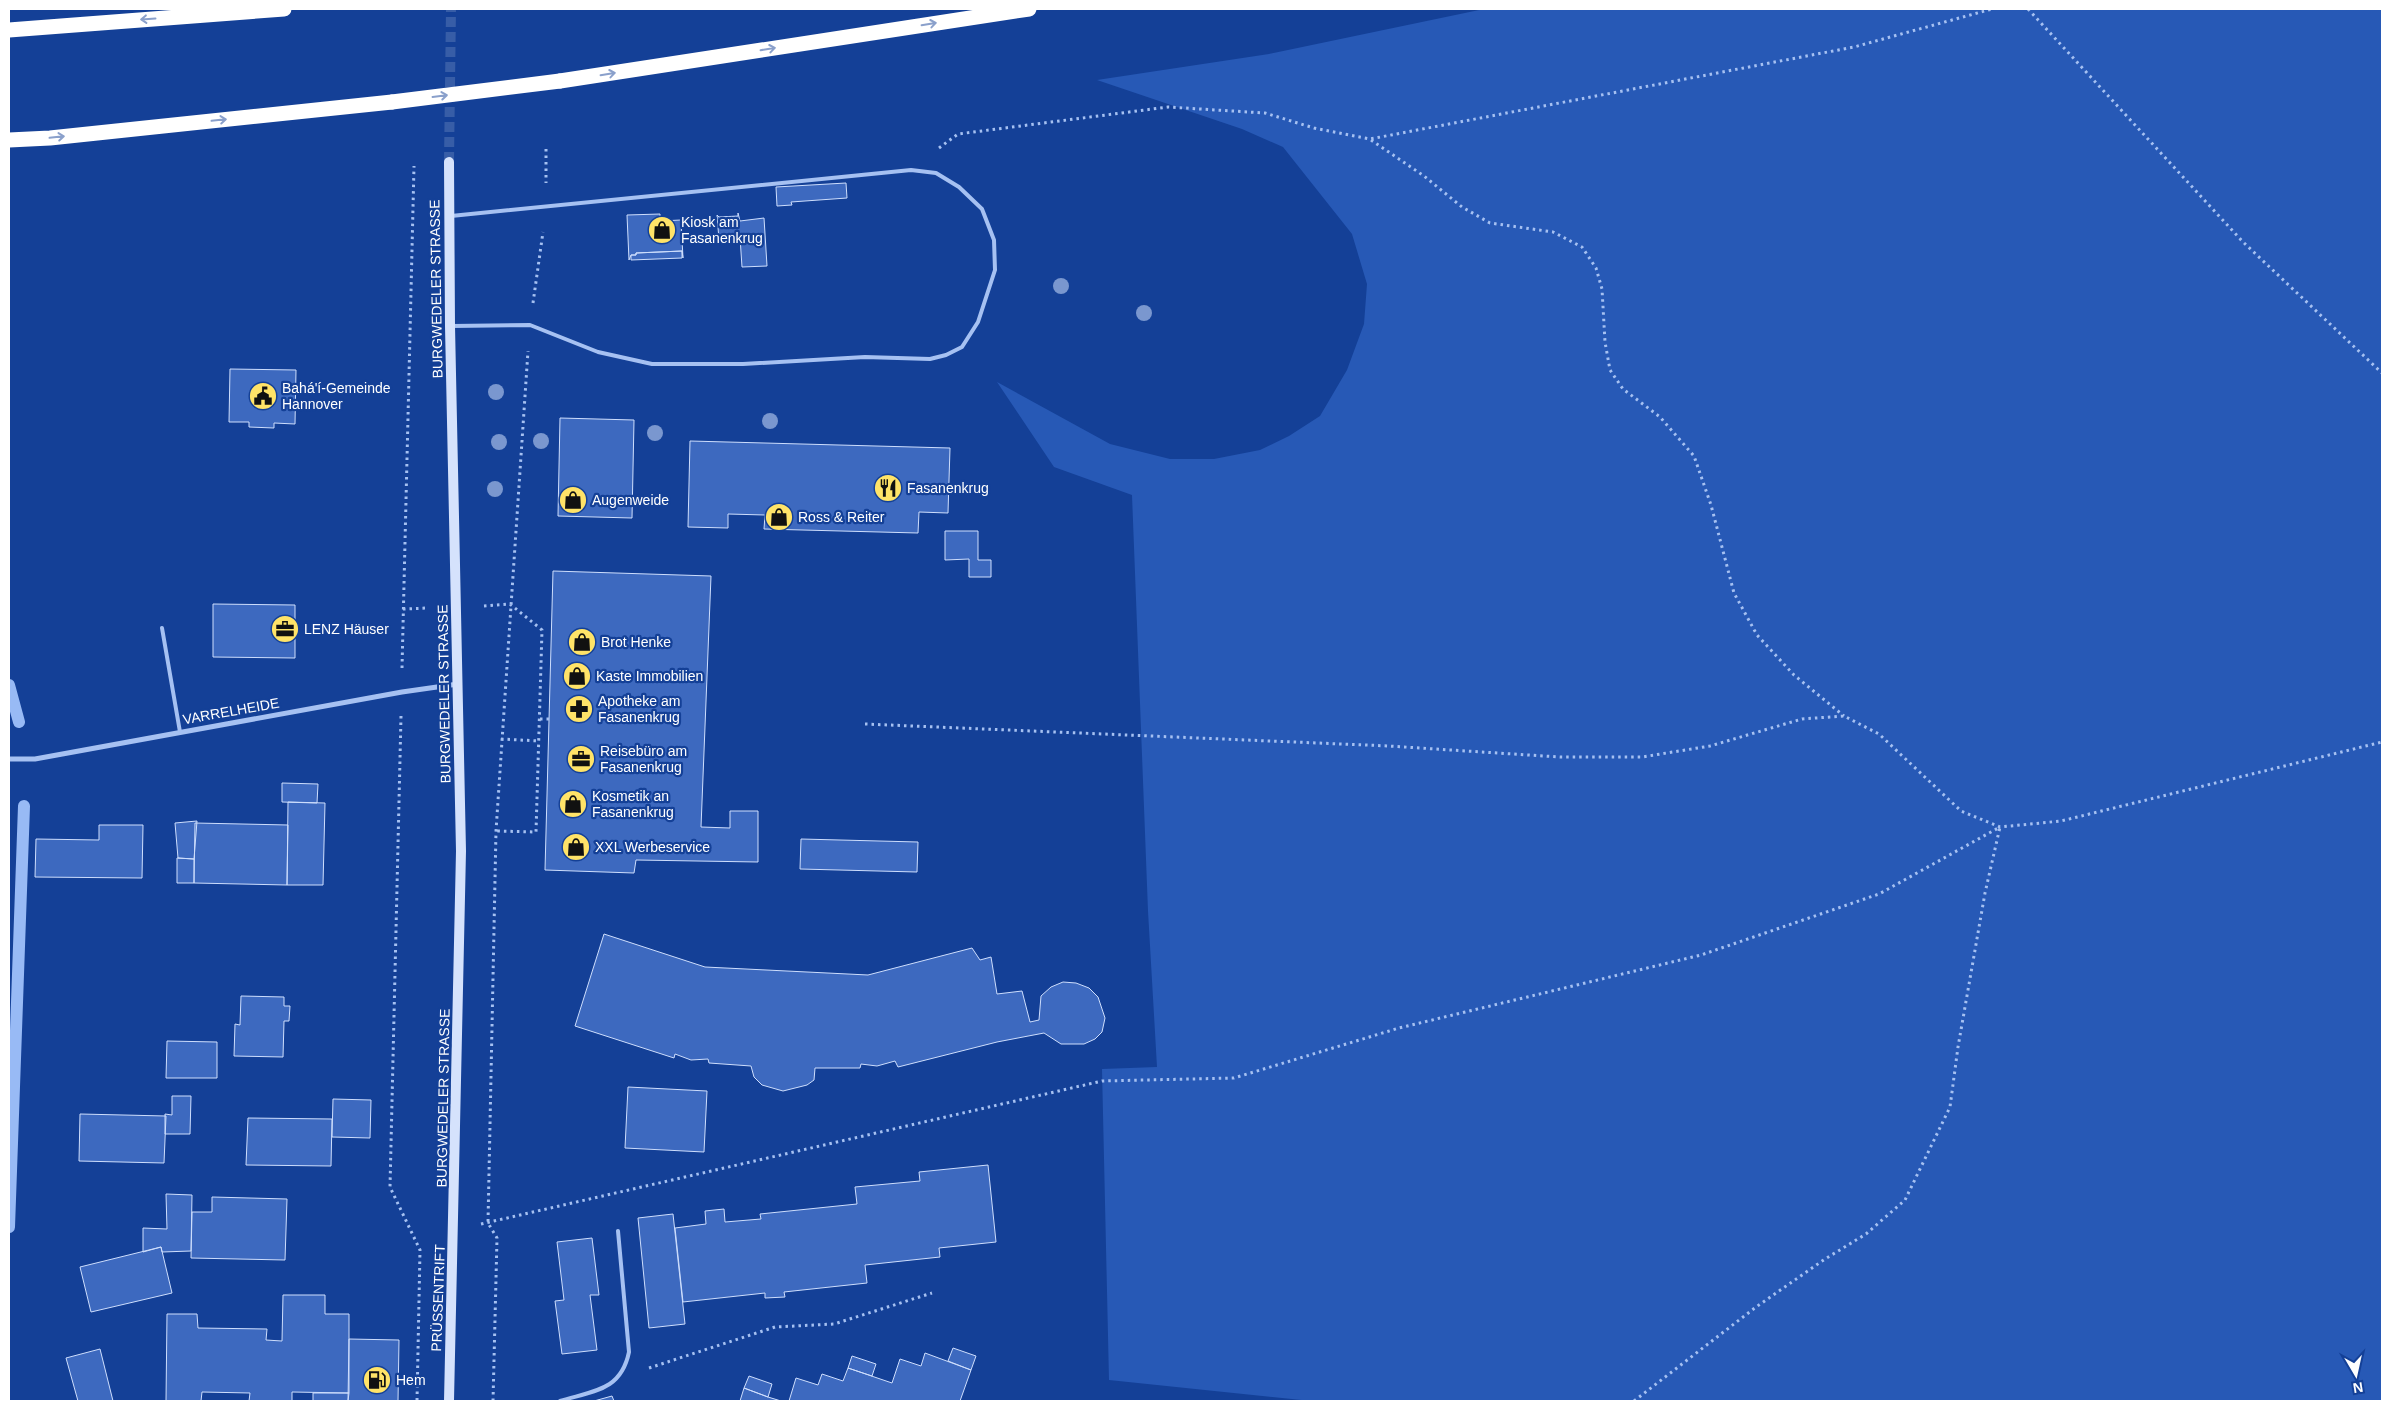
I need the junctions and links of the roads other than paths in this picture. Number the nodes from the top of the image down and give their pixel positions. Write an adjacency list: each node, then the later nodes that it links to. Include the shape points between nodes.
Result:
1 (284, 9): 3 (highway, one-way to 3)
2 (1030, 9): 4 (highway, one-way to 2, bridge, via 392,102 560,81)
3 (9, 30)
4 (9, 140)
5 (449, 162): 6 (main road, BURGWEDELER STRASSE)
6 (449, 216): 7 (main road, BURGWEDELER STRASSE); 7 (lane, via 911,170 936,173 959,187 982,209 994,240 995,270 978,322 962,347 930,359 865,357 743,364 652,364 598,352 530,325)
7 (450, 326): 9 (main road, BURGWEDELER STRASSE)
8 (162, 628): 10 (lane)
9 (458, 684): 10 (street, VARRELHEIDE); 12 (main road, BURGWEDELER STRASSE, via 461,851)
10 (180, 732): 11 (street, VARRELHEIDE, via 35,759)
11 (9, 759)
12 (454, 1226): 14 (main road, PRÜSSENTRIFT)
13 (618, 1230): 15 (lane, via 629,1352 627,1364 618,1378 606,1387)
14 (449, 1401)
15 (560, 1401)

